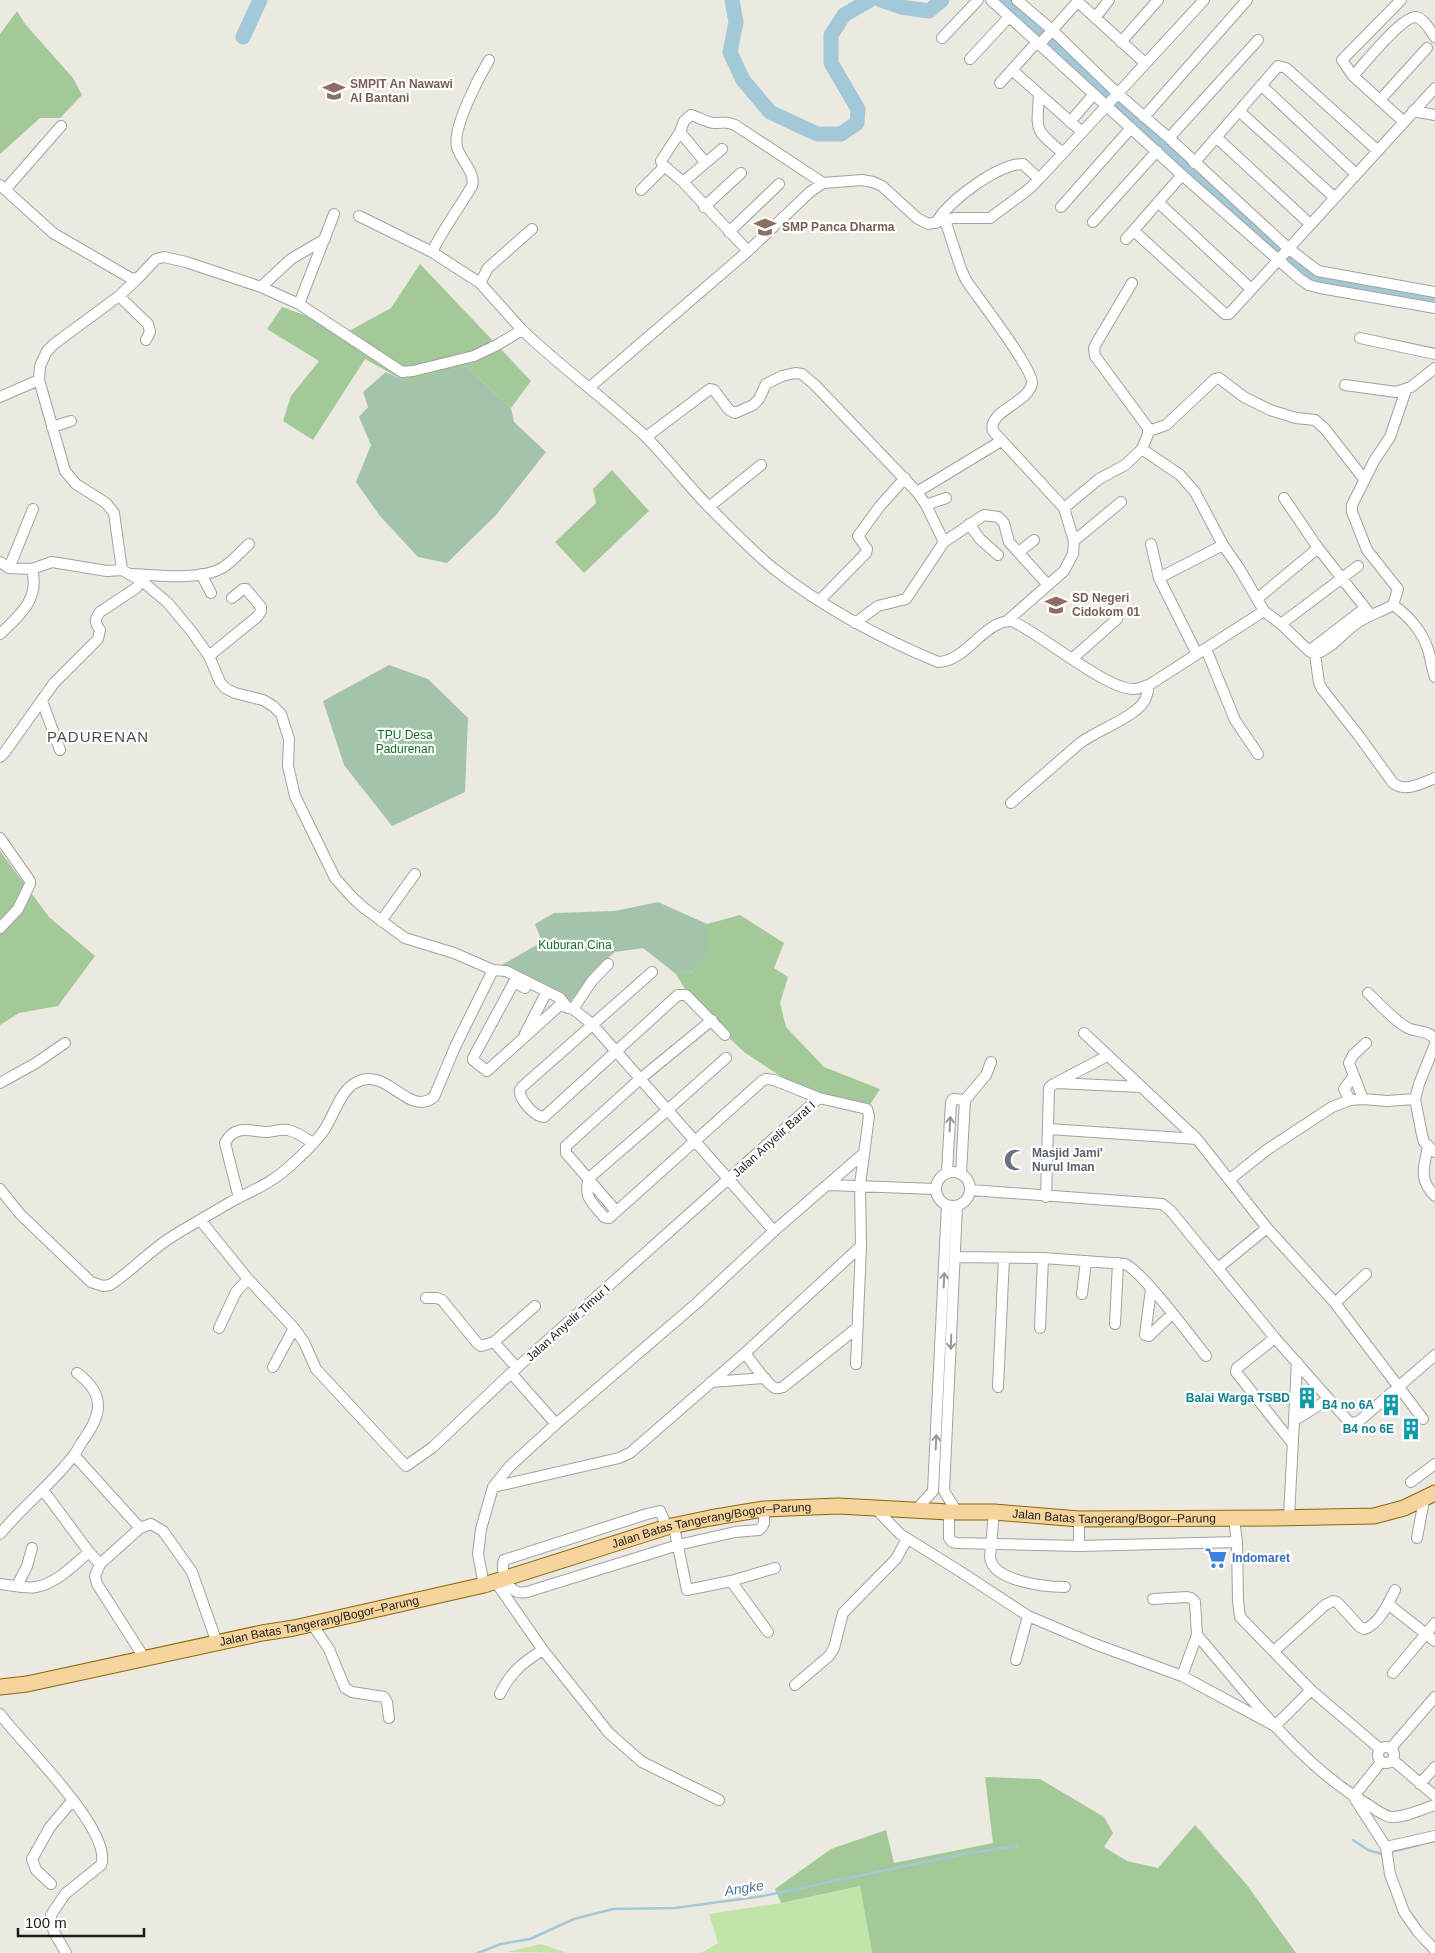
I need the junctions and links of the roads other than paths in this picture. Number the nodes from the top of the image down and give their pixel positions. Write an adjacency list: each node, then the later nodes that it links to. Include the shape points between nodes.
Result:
1 (978, 0): 14 (street)
2 (991, 0): 10 (street)
3 (1158, 0): 16 (street)
4 (1204, 0): 21 (street)
5 (1246, 0): 35 (street)
6 (1401, 0): 23 (street, via 1342,60)
7 (1078, 1): 11 (street); 12 (street)
8 (1107, 1): 11 (street)
9 (1022, 2): 12 (street)
10 (1009, 17): 17 (street); 20 (street)
11 (1095, 18): 16 (street)
12 (1050, 32): 17 (street); 27 (street)
13 (1435, 37): 23 (street, via 1420,19 1409,20 1398,26)
14 (942, 38)
15 (1258, 40): 43 (street)
16 (1121, 42): 21 (street)
17 (1039, 43): 22 (street); 29 (street)
18 (1427, 48): 30 (street)
19 (488, 60): 76 (street, via 472,90 456,138 458,151 472,176 472,186)
20 (970, 60)
21 (1145, 63): 27 (street)
22 (1012, 70): 24 (street); 28 (street)
23 (1353, 76): 30 (street)
24 (1000, 83)
25 (1261, 85): 33 (street); 45 (street, via 1278,66 1286,68); 52 (street)
26 (1435, 88): 32 (street)
27 (1117, 93): 31 (street); 35 (street)
28 (1040, 94): 37 (street); 47 (street, via 1037,126 1043,136)
29 (1094, 94): 31 (street); 37 (street)
30 (1380, 100): 36 (street)
31 (1107, 105): 39 (street); 41 (street)
32 (1414, 111): 34 (street); 36 (street)
33 (1239, 112): 42 (street); 60 (street)
34 (1435, 115)
35 (1144, 117): 43 (street)
36 (1403, 121): 45 (street)
37 (1070, 122): 41 (street)
38 (60, 126): 58 (street)
39 (1131, 128): 46 (street); 62 (street)
40 (680, 132): 48 (street); 50 (street, via 663,156); 56 (street, via 684,121 691,115 716,123 725,121)
41 (1082, 132): 47 (street)
42 (1216, 137): 49 (street); 68 (street)
43 (1169, 138): 49 (street)
44 (722, 149): 48 (street)
45 (1378, 150): 52 (street)
46 (1157, 152): 53 (street); 67 (street)
47 (1063, 153): 54 (street)
48 (705, 162): 55 (street)
49 (1194, 163): 74 (street)
50 (664, 167): 55 (street); 59 (street)
51 (742, 173): 63 (street)
52 (1356, 174): 60 (street)
53 (1182, 175): 61 (street); 77 (street)
54 (1039, 179): 66 (street, via 990,218 962,217); 66 (street, via 1023,164 1005,168 959,198 944,212)
55 (682, 182): 63 (street)
56 (823, 183): 66 (street, via 873,182 882,186 922,222); 75 (street)
57 (779, 184): 71 (street)
58 (3, 188): 78 (street, via 53,233)
59 (641, 190)
60 (1334, 197): 68 (street)
61 (1158, 202): 70 (street); 82 (street)
62 (1061, 206)
63 (704, 207): 71 (street)
64 (334, 214): 72 (street)
65 (359, 216): 76 (street)
66 (940, 222): 101 (street, via 966,280 1016,350 1031,380 1026,394 993,423 993,431)
67 (1093, 222)
68 (1310, 224): 74 (street)
69 (532, 229): 79 (street, via 488,268)
70 (1134, 231): 73 (street); 82 (street, via 1225,314)
71 (729, 232): 75 (street)
72 (326, 239): 81 (street, via 291,259); 85 (street)
73 (1126, 239)
74 (1288, 248): 77 (street); 83 (street, via 1321,272)
75 (748, 251): 94 (street)
76 (432, 252): 79 (street)
77 (1278, 260): 82 (street); 86 (street, via 1308,285)
78 (136, 280): 81 (street, via 156,259 164,257); 84 (street)
79 (480, 283): 87 (street)
80 (1132, 283): 99 (street, via 1096,342 1094,353)
81 (261, 287): 85 (street)
82 (1251, 289)
83 (1435, 292)
84 (118, 296): 89 (street, via 147,322 150,330); 92 (street, via 54,344 40,366)
85 (299, 304): 87 (street, via 402,372 474,356)
86 (1435, 308)
87 (522, 330): 94 (street)
88 (1360, 338): 90 (street)
89 (146, 340)
90 (1435, 354)
91 (1435, 368): 95 (street)
92 (39, 380): 96 (street); 98 (street)
93 (1345, 385): 95 (street, via 1391,392)
94 (590, 387): 100 (street)
95 (1406, 390): 105 (street, via 1390,437)
96 (0, 397)
97 (71, 421): 98 (street)
98 (52, 427): 128 (street, via 65,470 76,484 114,513)
99 (1149, 431): 102 (street); 105 (street, via 1166,425 1219,378 1244,397 1270,410 1315,420)
100 (646, 437): 104 (street, via 710,389 735,413 757,402 766,384 782,376 802,374); 111 (street)
101 (1001, 441): 106 (street); 112 (street)
102 (1142, 449): 112 (street, via 1125,465 1099,479); 120 (street, via 1189,484)
103 (761, 465): 111 (street)
104 (905, 478): 106 (street); 137 (street, via 858,536 867,549 866,553)
105 (1364, 479): 138 (street, via 1352,512 1367,550 1398,589)
106 (917, 492): 110 (street)
107 (946, 498): 110 (street)
108 (1284, 498): 121 (street)
109 (1121, 502): 116 (street)
110 (926, 505): 117 (street)
111 (709, 508): 137 (street, via 774,568)
112 (1064, 508): 116 (street)
113 (33, 509): 126 (street)
114 (970, 524): 117 (street); 122 (street, via 984,515 998,517 1004,523 1007,538); 123 (street, via 980,539)
115 (1034, 540): 122 (street)
116 (1074, 541): 133 (street, via 1070,564)
117 (944, 542): 143 (street, via 906,599 878,606)
118 (249, 544): 129 (street, via 221,569)
119 (1150, 544): 130 (street)
120 (1224, 546): 130 (street); 136 (street)
121 (1318, 548): 131 (street); 136 (street)
122 (1019, 552): 133 (street)
123 (998, 555)
124 (0, 562): 126 (street)
125 (1358, 566): 131 (street)
126 (9, 568): 127 (street)
127 (32, 569): 128 (street, via 52,562); 145 (street, via 34,592 27,606)
128 (126, 572): 129 (street, via 183,577); 132 (street)
129 (201, 574): 134 (street)
130 (1159, 578): 146 (street)
131 (1343, 578): 140 (street); 144 (street)
132 (142, 581): 148 (street, via 168,603); 152 (street, via 100,612 95,623 100,630 98,639 54,683)
133 (1048, 585): 142 (street)
134 (211, 593)
135 (232, 598): 148 (street, via 246,590 261,611)
136 (1257, 599): 139 (street)
137 (820, 601): 143 (street)
138 (1393, 605): 140 (street); 150 (street, via 1404,612 1421,635 1429,651)
139 (1264, 611): 144 (street); 146 (street)
140 (1368, 611): 147 (street, via 1325,650)
141 (1117, 619): 149 (street)
142 (1007, 621): 143 (street, via 999,623 942,662); 149 (street, via 1016,623)
143 (855, 623)
144 (1281, 624): 147 (street)
145 (0, 634)
146 (1201, 652): 151 (street); 154 (street, via 1236,724)
147 (1312, 653): 156 (street, via 1322,689 1393,783 1400,788 1412,787)
148 (209, 656): 160 (street, via 225,688 263,700 281,714 289,739 290,781 301,811 335,878)
149 (1073, 658): 151 (street, via 1101,678 1124,687 1134,689)
150 (1435, 677)
151 (1149, 685): 157 (street, via 1143,705 1092,734)
152 (42, 701): 153 (street); 155 (street)
153 (60, 750)
154 (1258, 754)
155 (0, 757)
156 (1435, 778)
157 (1011, 803)
158 (0, 838): 161 (street, via 30,884 18,910)
159 (415, 874): 160 (street)
160 (381, 922): 163 (street, via 405,938 454,953)
161 (0, 928)
162 (608, 964): 167 (street)
163 (493, 970): 167 (street, via 506,971 560,998); 195 (street, via 434,1097 420,1103 376,1078 360,1080 348,1087)
164 (652, 972): 169 (street)
165 (1368, 993): 172 (street, via 1402,1025)
166 (544, 997): 167 (street); 173 (street); 173 (street, via 514,982 473,1060 488,1070)
167 (567, 1008): 169 (street); 173 (street)
168 (712, 1020): 171 (street); 177 (street, via 686,994 681,994); 182 (street)
169 (592, 1024): 177 (street); 177 (street, via 520,1090 520,1097 538,1116 544,1117)
170 (1084, 1033): 178 (street)
171 (725, 1035)
172 (1435, 1038)
173 (522, 1040)
174 (65, 1043): 183 (street)
175 (1366, 1043): 181 (street, via 1350,1059)
176 (1435, 1044): 188 (street)
177 (616, 1051): 182 (street)
178 (1107, 1056): 184 (street); 185 (street)
179 (726, 1058): 191 (street)
180 (991, 1062): 189 (street, via 986,1074)
181 (1353, 1077): 187 (street); 190 (street, via 1344,1090)
182 (640, 1079): 191 (street); 200 (street, via 566,1146 566,1153)
183 (0, 1083)
184 (1056, 1083): 185 (street); 192 (street, via 1049,1088)
185 (1140, 1088): 193 (street)
186 (819, 1098): 194 (street, via 766,1079); 197 (street, via 864,1107 869,1111); 201 (street, Jalan Anyelir Barat I)
187 (1362, 1099): 188 (street); 190 (street)
188 (1415, 1099): 196 (street, via 1424,1142)
189 (965, 1100): 198 (street, one-way to 189, via 951,1100); 199 (street)
190 (1350, 1100): 202 (street, via 1310,1121)
191 (668, 1110): 194 (street); 200 (street)
192 (1049, 1129): 193 (street); 209 (street)
193 (1197, 1139): 202 (street)
194 (694, 1141): 201 (street); 212 (street)
195 (313, 1143): 210 (street, via 290,1167); 210 (street, via 284,1130 245,1129 234,1133 225,1143)
196 (1432, 1150): 208 (street, via 1423,1173 1426,1187)
197 (864, 1153): 203 (street); 204 (street)
198 (947, 1172): 199 (street); 206 (street, via 939,1179)
199 (961, 1173): 207 (street, via 970,1183)
200 (589, 1178): 212 (street); 212 (street, via 586,1192 604,1217 607,1219)
201 (729, 1179): 215 (street); 246 (street, Jalan Anyelir Timur I)
202 (1230, 1179): 214 (street)
203 (828, 1184): 204 (street); 215 (street)
204 (860, 1185): 206 (street); 216 (street)
205 (0, 1189): 213 (street, via 11,1205 76,1268 91,1282 103,1286 118,1280 171,1237)
206 (936, 1189): 211 (street, via 939,1199)
207 (971, 1190): 209 (street); 211 (street, via 966,1200)
208 (1435, 1196)
209 (1046, 1197): 222 (street, via 1162,1204)
210 (239, 1198): 213 (street)
211 (952, 1205): 217 (street); 262 (street, one-way to 211)
212 (616, 1211)
213 (201, 1221): 224 (street)
214 (1267, 1228): 222 (street); 228 (street)
215 (774, 1231): 255 (street, via 698,1302)
216 (861, 1246): 232 (street); 239 (street)
217 (954, 1257): 218 (street); 263 (street, one-way to 263)
218 (1004, 1258): 219 (street); 251 (street)
219 (1043, 1258): 220 (street); 235 (street)
220 (1086, 1261): 221 (street); 226 (street)
221 (1118, 1263): 225 (street, via 1131,1267); 231 (street)
222 (1218, 1268): 236 (street)
223 (1366, 1274): 228 (street)
224 (248, 1279): 233 (street, via 236,1292); 234 (street)
225 (1151, 1289): 230 (street); 230 (street, via 1145,1334 1149,1336)
226 (1082, 1294)
227 (426, 1298): 237 (street, via 444,1301 482,1346)
228 (1335, 1303): 250 (street)
229 (535, 1306): 237 (street)
230 (1172, 1314): 238 (street)
231 (1115, 1324)
232 (858, 1327): 244 (street); 248 (street, via 783,1387 774,1388)
233 (218, 1328)
234 (294, 1328): 245 (street); 246 (street, Jalan Anyelir Timur I, via 316,1369 406,1466 433,1447)
235 (1040, 1328)
236 (1275, 1338): 243 (street); 256 (street, via 1236,1372)
237 (494, 1342): 246 (street)
238 (1197, 1344): 240 (street); 242 (street)
239 (744, 1353): 248 (street); 249 (street)
240 (1191, 1354)
241 (1435, 1355): 250 (street)
242 (1206, 1356)
243 (1297, 1362): 252 (street); 254 (street)
244 (856, 1364)
245 (273, 1367)
246 (514, 1371): 255 (street)
247 (77, 1373): 257 (street, via 87,1380 95,1393 98,1407 95,1421)
248 (766, 1378): 249 (street)
249 (711, 1382): 260 (street, via 630,1453)
250 (1397, 1386): 252 (street, via 1358,1422 1348,1422); 253 (street)
251 (998, 1388)
252 (1329, 1398): 254 (street)
253 (1423, 1419)
254 (1294, 1420): 256 (street)
255 (556, 1424): 260 (street, via 510,1466)
256 (1294, 1444): 271 (street)
257 (74, 1455): 261 (street); 274 (street)
258 (1435, 1464): 259 (street)
259 (1411, 1482)
260 (493, 1487): 287 (street, via 479,1542 480,1569)
261 (43, 1490): 275 (street, via 18,1512); 283 (street)
262 (933, 1491): 263 (street); 267 (street)
263 (944, 1491): 268 (street)
264 (1430, 1496): 271 (main road, Jalan Batas Tangerang/Bogor–Parung, via 1404,1508 1374,1516); 276 (street)
265 (874, 1508): 266 (main road, Jalan Batas Tangerang/Bogor–Parung, via 838,1506); 267 (main road, Jalan Batas Tangerang/Bogor–Parung); 277 (street)
266 (764, 1510): 273 (main road, Jalan Batas Tangerang/Bogor–Parung); 279 (street, via 764,1523 759,1530)
267 (916, 1510): 268 (main road, Jalan Batas Tangerang/Bogor–Parung)
268 (953, 1512): 269 (main road, Jalan Batas Tangerang/Bogor–Parung); 280 (street, via 949,1538 952,1542)
269 (994, 1512): 270 (main road, Jalan Batas Tangerang/Bogor–Parung); 280 (street)
270 (1079, 1518): 272 (main road, Jalan Batas Tangerang/Bogor–Parung); 281 (street)
271 (1289, 1518): 272 (main road, Jalan Batas Tangerang/Bogor–Parung)
272 (1234, 1519): 278 (street)
273 (671, 1527): 279 (street); 287 (main road, Jalan Batas Tangerang/Bogor–Parung)
274 (140, 1528): 284 (street); 301 (street, via 150,1524 163,1531 192,1572)
275 (0, 1534)
276 (1417, 1538)
277 (907, 1539): 294 (street); 308 (street, via 884,1573 843,1613 829,1656)
278 (1237, 1542): 281 (street); 303 (street, via 1240,1617)
279 (678, 1545): 286 (street, via 687,1590); 287 (street, via 527,1592 520,1593)
280 (991, 1545): 281 (street); 290 (street, via 990,1563 1003,1574 1047,1587)
281 (1079, 1546)
282 (32, 1548): 289 (street)
283 (89, 1552): 284 (street); 289 (street, via 47,1584)
284 (100, 1564): 304 (street, via 95,1576 97,1584)
285 (775, 1568): 286 (street)
286 (731, 1581): 297 (street)
287 (495, 1582): 296 (main road, Jalan Batas Tangerang/Bogor–Parung); 302 (street)
288 (0, 1584): 289 (street)
289 (17, 1586)
290 (1065, 1587)
291 (1395, 1590): 293 (street)
292 (1153, 1599): 298 (street, via 1193,1599)
293 (1388, 1604): 299 (street); 303 (street, via 1372,1625 1364,1629 1337,1602 1330,1602)
294 (1028, 1616): 305 (street); 307 (street)
295 (1435, 1623): 299 (street)
296 (312, 1624): 301 (main road, Jalan Batas Tangerang/Bogor–Parung); 314 (street, via 329,1650 345,1688 384,1697)
297 (768, 1632)
298 (1197, 1634): 307 (street); 315 (street)
299 (1426, 1634): 300 (street); 306 (street)
300 (1435, 1641)
301 (217, 1643): 304 (main road, Jalan Batas Tangerang/Bogor–Parung)
302 (543, 1650): 311 (street, via 515,1670); 325 (street, via 609,1733 642,1762)
303 (1274, 1652): 310 (street)
304 (145, 1659): 309 (main road, Jalan Batas Tangerang/Bogor–Parung)
305 (1016, 1660)
306 (1393, 1673)
307 (1182, 1676): 315 (street)
308 (795, 1685)
309 (0, 1687)
310 (1311, 1690): 315 (street); 317 (street)
311 (500, 1694)
312 (1435, 1697): 316 (street)
313 (0, 1714): 324 (street)
314 (389, 1718)
315 (1275, 1726): 322 (street)
316 (1391, 1748): 317 (street); 318 (street)
317 (1380, 1749): 319 (street)
318 (1393, 1760): 319 (street, via 1387,1764); 321 (street)
319 (1381, 1762): 322 (street)
320 (1435, 1767): 321 (street)
321 (1420, 1784): 323 (street)
322 (1354, 1796): 326 (street, via 1391,1817); 328 (street)
323 (1435, 1796)
324 (73, 1800): 329 (street, via 50,1827 32,1859 36,1870); 331 (street, via 94,1832 103,1850 103,1859 99,1868 64,1894 51,1916 54,1932)
325 (719, 1800)
326 (1435, 1805)
327 (1435, 1836): 328 (street)
328 (1386, 1847): 330 (street, via 1390,1874 1404,1912)
329 (50, 1884)
330 (1435, 1950)
331 (66, 1953)

